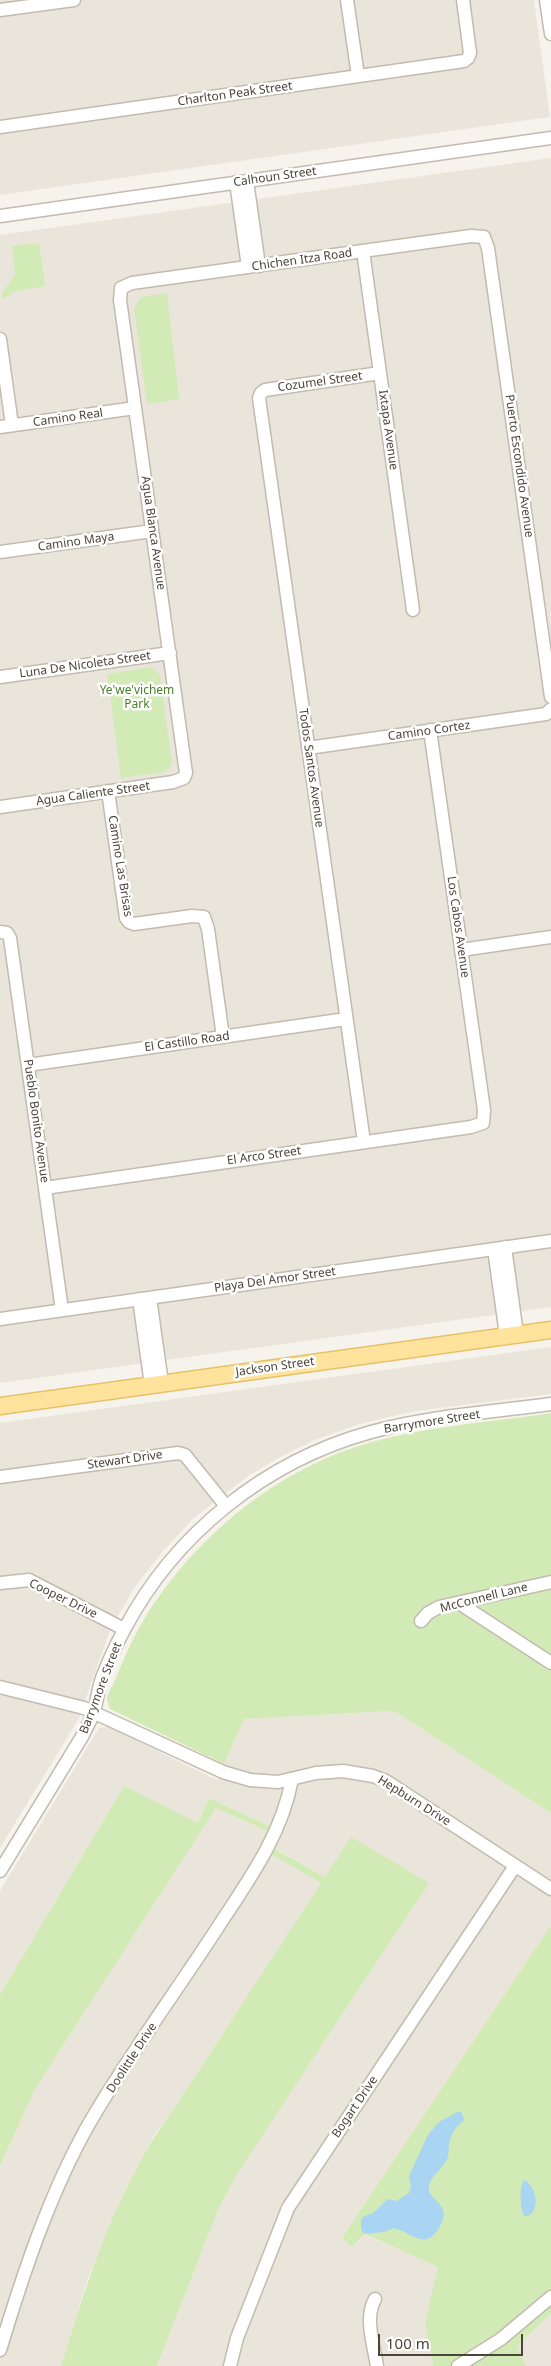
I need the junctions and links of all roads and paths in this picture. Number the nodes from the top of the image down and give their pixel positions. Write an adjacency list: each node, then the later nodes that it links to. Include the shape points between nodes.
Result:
1 (74, 0): 5 (street)
2 (347, 0): 7 (street)
3 (463, 0): 7 (street, Charlton Peak Street, via 468,58)
4 (546, 0): 6 (street)
5 (0, 10)
6 (551, 34)
7 (358, 76): 8 (street, Charlton Peak Street)
8 (0, 127)
9 (551, 138): 10 (street, Calhoun Street)
10 (242, 182): 11 (street, Calhoun Street); 14 (street)
11 (0, 216)
12 (484, 237): 13 (street, Chichen Itza Road); 26 (street, Puerto Escondido Avenue)
13 (363, 251): 14 (street, Chichen Itza Road); 17 (street, Ixtapa Avenue)
14 (254, 266): 15 (street, Chichen Itza Road)
15 (121, 288): 19 (street, Agua Blanca Avenue)
16 (0, 339): 20 (street)
17 (380, 374): 18 (street, Cozumel Street); 23 (street, Ixtapa Avenue)
18 (260, 393): 29 (street, Todos Santos Avenue)
19 (135, 408): 20 (street, Camino Real); 21 (street, Agua Blanca Avenue)
20 (6, 426)
21 (152, 531): 22 (street, Camino Maya); 24 (street, Agua Blanca Avenue)
22 (0, 552)
23 (414, 610)
24 (170, 653): 25 (street, Luna De Nicoleta Street); 30 (street, Agua Blanca Avenue)
25 (0, 677)
26 (551, 697)
27 (551, 710): 28 (street, Camino Cortez, via 539,715)
28 (430, 730): 29 (street, Camino Cortez); 35 (street, Los Cabos Avenue)
29 (308, 748): 36 (street, Todos Santos Avenue)
30 (184, 778): 31 (street, Agua Caliente Street)
31 (108, 792): 32 (street, Agua Caliente Street); 37 (street, Camino Las Brisas, via 126,918 134,924 204,917)
32 (0, 807)
33 (3, 933): 38 (street, Pueblo Bonito Avenue, via 10,938)
34 (551, 937): 35 (street)
35 (461, 950): 39 (street, Los Cabos Avenue, via 484,1110)
36 (346, 1019): 37 (street, El Castillo Road); 40 (street, Todos Santos Avenue)
37 (223, 1037): 38 (street, El Castillo Road)
38 (28, 1064): 41 (street, Pueblo Bonito Avenue)
39 (483, 1123): 40 (street, El Arco Street)
40 (364, 1142): 41 (street, El Arco Street)
41 (45, 1188): 45 (street, Pueblo Bonito Avenue)
42 (551, 1241): 43 (street, Playa Del Amor Street)
43 (499, 1248): 44 (street, Playa Del Amor Street); 48 (street)
44 (144, 1298): 45 (street, Playa Del Amor Street); 49 (street)
45 (62, 1310): 46 (street, Playa Del Amor Street)
46 (0, 1319)
47 (551, 1330): 48 (main road, Jackson Street)
48 (511, 1335): 49 (main road, Jackson Street)
49 (156, 1384): 51 (main road, Jackson Street)
50 (551, 1404): 53 (street, Barrymore Street, via 403,1424 357,1436 284,1467)
51 (0, 1406)
52 (0, 1477): 53 (street, Stewart Drive, via 178,1453 185,1455)
53 (226, 1506): 58 (street, Barrymore Street, via 180,1549)
54 (551, 1582): 56 (street, McConnell Lane)
55 (0, 1583): 58 (street, Cooper Drive, via 29,1580)
56 (459, 1602): 57 (street, McConnell Lane, via 428,1613); 59 (street)
57 (421, 1621)
58 (124, 1629): 61 (street, Barrymore Street, via 102,1679)
59 (551, 1663)
60 (0, 1687): 61 (street, Hepburn Drive)
61 (94, 1712): 62 (street, Hepburn Drive, via 236,1777 264,1782); 64 (street, Barrymore Street, via 83,1736)
62 (292, 1779): 63 (street, Hepburn Drive, via 329,1771 359,1772 386,1781); 68 (street, Doolittle Drive, via 285,1807 258,1866 98,2109 68,2164 24,2272)
63 (515, 1866): 65 (street, Hepburn Drive); 69 (street, Bogart Drive, via 288,2208 237,2338)
64 (0, 1872)
65 (551, 1889)
66 (551, 2297): 71 (street, via 501,2339)
67 (375, 2299): 70 (street, via 370,2317)
68 (0, 2350)
69 (230, 2366)
70 (377, 2366)
71 (458, 2366)

